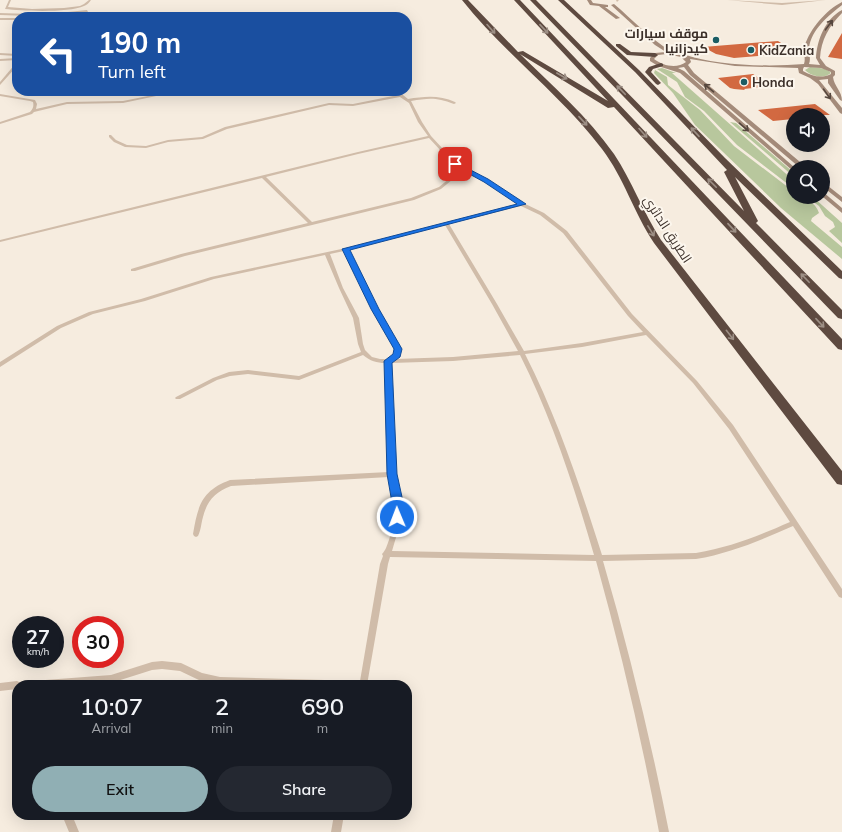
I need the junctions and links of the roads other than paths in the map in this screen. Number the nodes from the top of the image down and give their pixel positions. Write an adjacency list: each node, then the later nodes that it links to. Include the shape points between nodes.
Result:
1 (10, 0): 2 (street, via 6,8 70,9 83,6)
2 (90, 0)
3 (465, 0): 29 (highway, الطريق الدائري, one-way to 29)
4 (517, 0): 57 (highway, one-way to 57)
5 (533, 0): 74 (highway, one-way to 5)
6 (561, 0): 17 (highway)
7 (589, 0): 18 (street, via 591,4)
8 (617, 0): 19 (street, via 617,4)
9 (728, 0): 14 (street)
10 (740, 0): 14 (street)
11 (815, 0): 14 (street)
12 (825, 0): 13 (street)
13 (812, 2): 14 (street); 16 (street)
14 (788, 3)
15 (842, 3): 40 (street, via 813,33 807,48 808,61)
16 (820, 5)
17 (567, 6): 33 (highway, via 587,18 626,52); 56 (highway, via 637,71)
18 (601, 6): 19 (street); 27 (street)
19 (613, 6): 32 (street, via 657,44)
20 (87, 11): 22 (street)
21 (842, 11): 42 (street, one-way to 21, via 818,58 820,42 827,28)
22 (78, 12)
23 (0, 14): 24 (street)
24 (12, 15)
25 (12, 18): 26 (street)
26 (0, 19)
27 (623, 22)
28 (644, 41): 33 (street, via 653,48)
29 (504, 43): 57 (highway, one-way to 57); 90 (highway, الطريق الدائري, one-way to 90, via 557,94 607,150 660,245)
30 (0, 54): 31 (street)
31 (12, 54)
32 (673, 54): 33 (street); 35 (street)
33 (656, 55): 39 (street, via 652,60)
34 (12, 56): 37 (street)
35 (686, 57): 38 (street, via 689,60); 40 (street, via 753,65)
36 (12, 59): 37 (street)
37 (0, 60)
38 (687, 64): 41 (street); 44 (street, via 772,69); 62 (street, one-way to 38, via 690,72)
39 (661, 65): 41 (street); 56 (highway, via 648,72 673,100)
40 (804, 66): 42 (street); 44 (street, via 800,70)
41 (671, 67): 63 (street, one-way to 63, via 680,71)
42 (825, 68): 45 (street, via 832,71 834,75)
43 (12, 70): 47 (street)
44 (804, 74): 46 (street)
45 (831, 76): 46 (street); 51 (street, via 831,83)
46 (812, 77): 55 (street, one-way to 55, via 820,83)
47 (0, 84)
48 (0, 95): 54 (street, via 33,100 36,103)
49 (153, 96): 54 (street, via 113,103 66,103)
50 (400, 96): 52 (street); 59 (street, via 353,105 329,104 226,128 203,138 168,141 146,147 126,146)
51 (842, 99)
52 (408, 100): 53 (street, via 437,97); 60 (street)
53 (454, 104)
54 (33, 111): 58 (street)
55 (842, 112)
56 (677, 113): 61 (highway, one-way to 56)
57 (629, 118): 83 (highway, one-way to 83)
58 (0, 123)
59 (110, 136)
60 (430, 137): 64 (street); 65 (street)
61 (722, 160): 73 (highway); 74 (highway)
62 (795, 160)
63 (786, 163)
64 (463, 169): 69 (street, via 486,180); 72 (street, via 445,185 416,198)
65 (264, 177): 72 (street); 75 (street)
66 (830, 190): 68 (street)
67 (830, 200): 70 (street)
68 (842, 200)
69 (522, 204): 71 (street); 82 (street, via 548,218 565,232)
70 (842, 211)
71 (446, 223): 76 (street); 85 (street)
72 (310, 224): 79 (street)
73 (792, 227): 78 (highway, via 808,236); 80 (highway)
74 (759, 231): 81 (highway, one-way to 74)
75 (0, 241)
76 (346, 249): 77 (street); 86 (street, via 398,349 397,356)
77 (328, 253): 84 (street, via 335,275 356,318 360,346); 87 (street, via 212,278 144,300 82,316 59,327)
78 (842, 265)
79 (132, 270)
80 (842, 276)
81 (842, 316)
82 (646, 333): 85 (street); 91 (street, via 718,409)
83 (842, 346)
84 (364, 353): 86 (street, via 376,361); 88 (street, via 299,378 248,372 229,374)
85 (522, 354): 86 (street); 94 (street, via 564,452)
86 (388, 361): 89 (street)
87 (0, 365)
88 (178, 398)
89 (392, 474): 92 (street, via 230,483 218,488 204,501); 93 (street, via 397,517)
90 (842, 480)
91 (794, 523): 94 (street, via 740,547 711,554); 95 (street)
92 (196, 534)
93 (386, 554): 94 (street); 98 (street)
94 (599, 558): 105 (street, via 639,708)
95 (842, 595)
96 (98, 680): 97 (street, via 111,679 162,665 181,667)
97 (216, 680)
98 (364, 680)
99 (12, 686): 100 (street)
100 (0, 687)
101 (69, 820): 103 (street)
102 (338, 820): 104 (street)
103 (74, 832)
104 (336, 832)
105 (664, 832)

